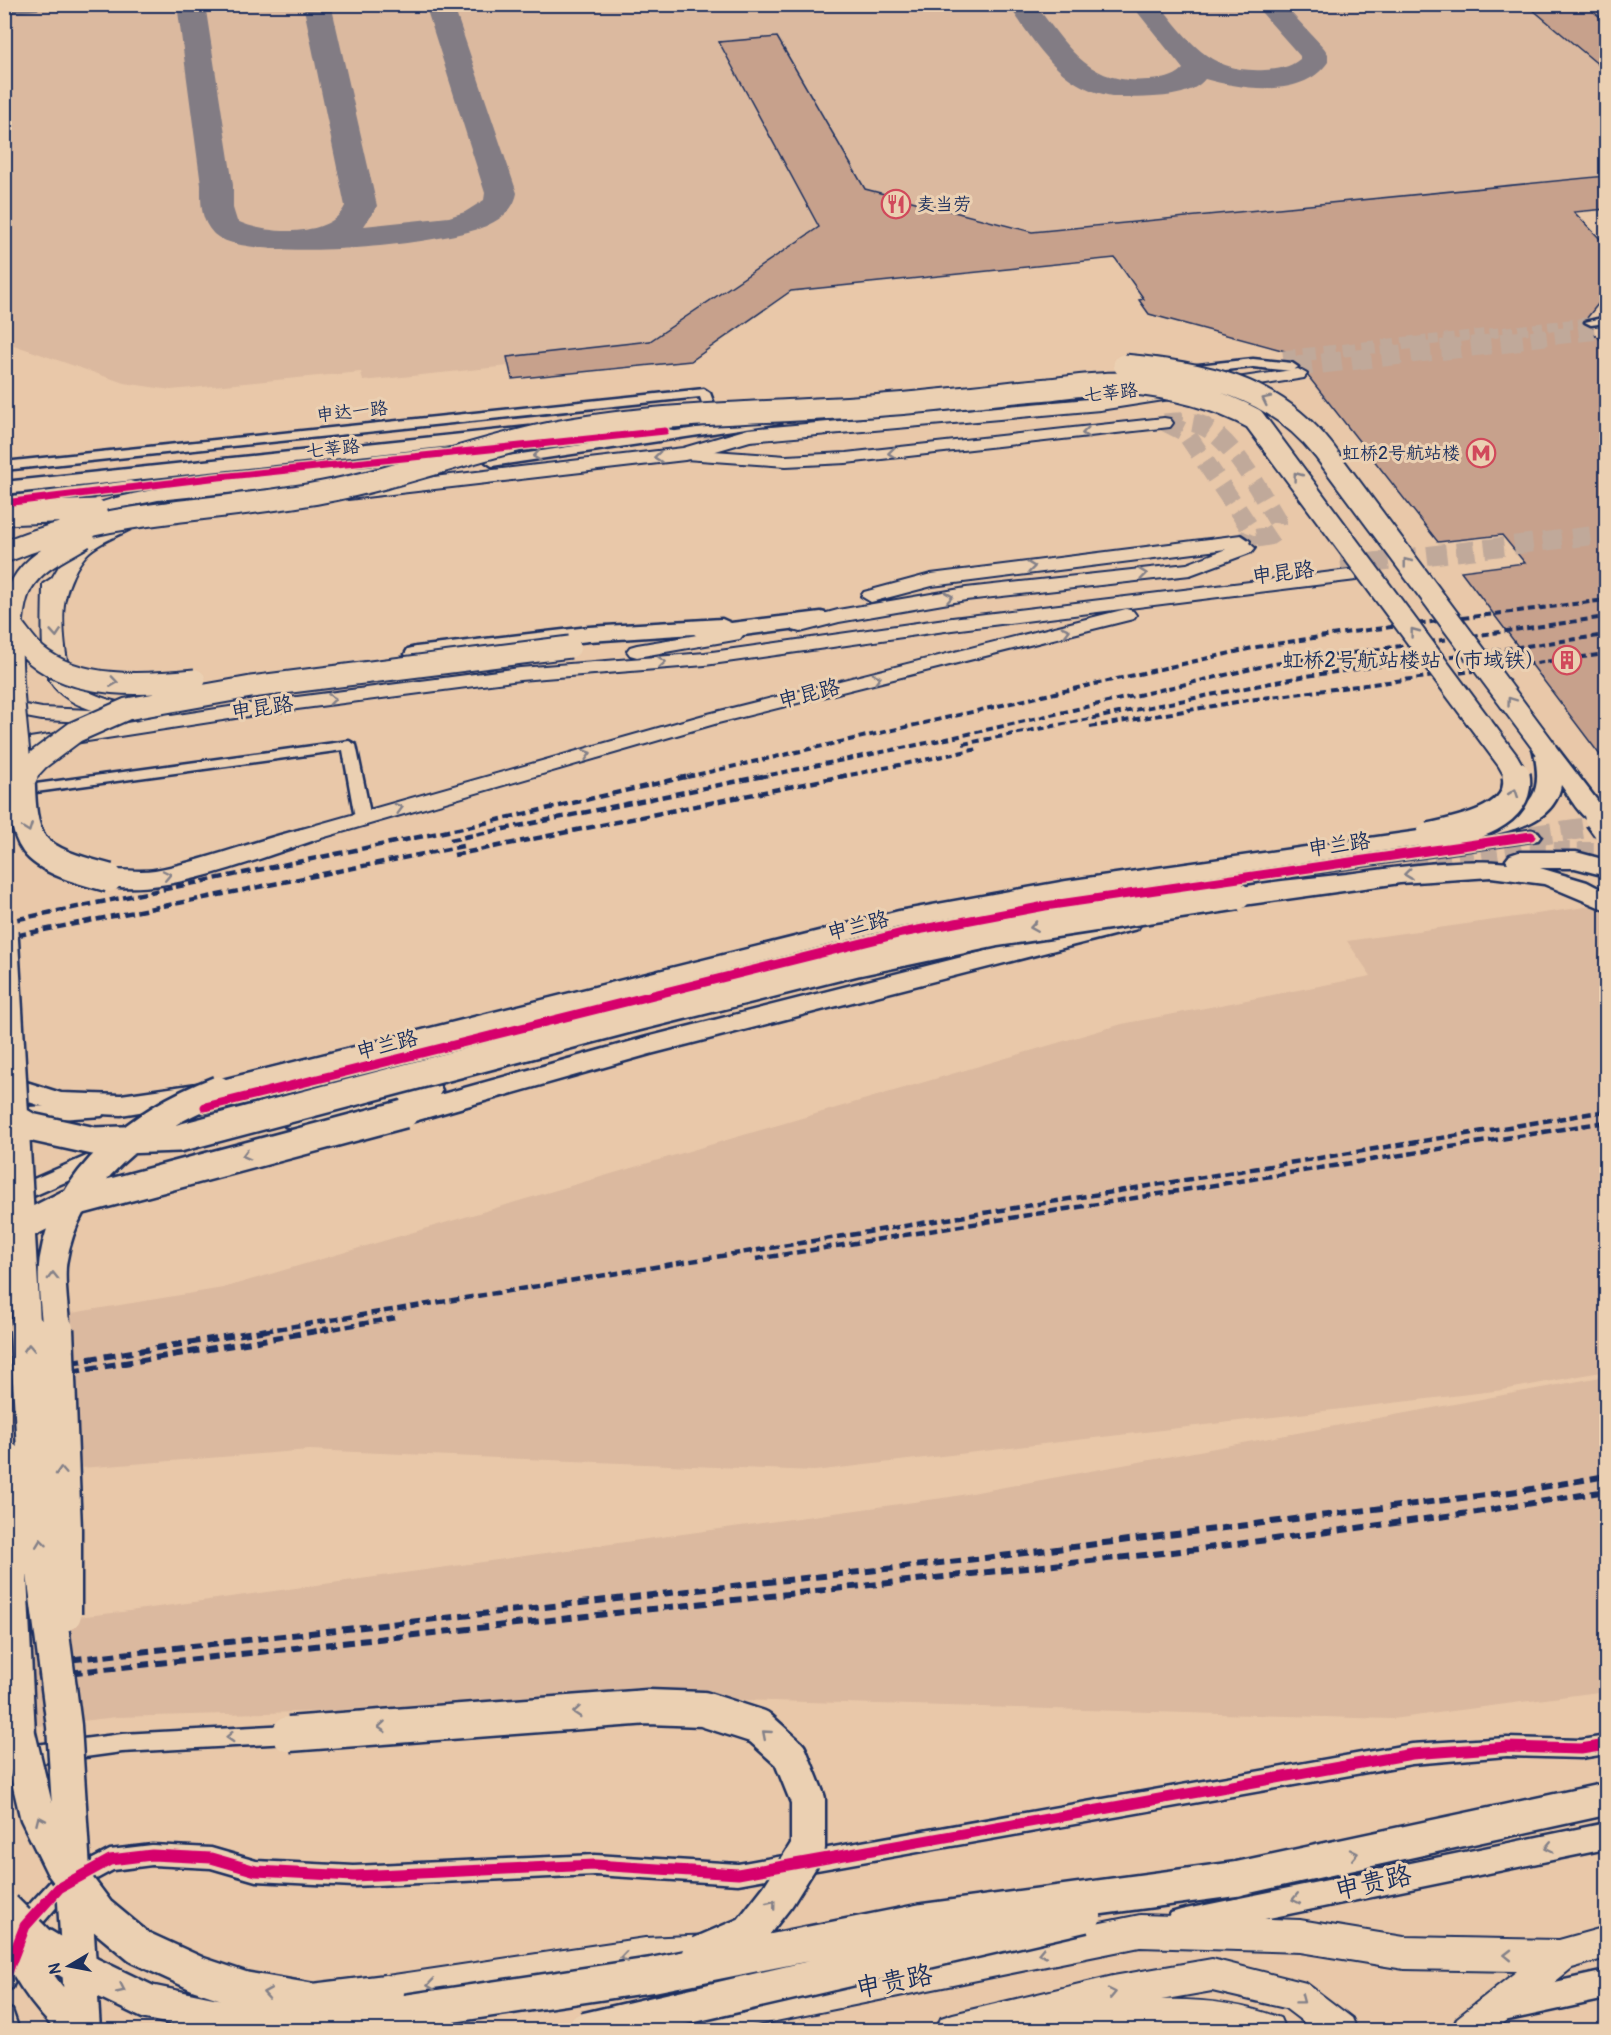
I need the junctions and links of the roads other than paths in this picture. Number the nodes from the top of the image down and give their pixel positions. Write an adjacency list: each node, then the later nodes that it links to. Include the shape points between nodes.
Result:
1 (1291, 366): 2 (street); 4 (street, via 1252,363 1148,375 1117,374); 6 (main road, 七莘路); 9 (main road, 七莘路, via 766,428); 10 (main road, via 1100,404 748,435)
2 (1183, 369)
3 (1081, 380): 4 (street)
4 (871, 402): 5 (street, via 812,404 731,418 721,417); 8 (street)
5 (720, 411): 7 (highway, bridge); 8 (street); 12 (street, 申达一路, via 704,393); 37 (highway, one-way to 5, bridge, via 1309,434 1281,408 1251,393 1166,370 1111,365 877,388); 44 (highway, one-way to 5, bridge, via 1478,824 1496,814 1510,804 1517,791 1517,778 1269,438 1254,419 1241,411 1173,391 1116,383 921,402)
6 (924, 412)
7 (578, 428): 16 (highway, bridge); 19 (highway, bridge, via 326,492)
8 (706, 431): 9 (street)
9 (671, 433): 11 (street, one-way to 11); 17 (main road, 七莘路, via 219,477)
10 (686, 454): 10 (main road, one-way to 10, via 846,443 1100,417 1164,422 846,458 786,462); 13 (main road, one-way to 13)
11 (492, 462): 14 (main road); 24 (main road, via 123,501 89,513 69,528 58,545 52,570)
12 (4, 466)
13 (519, 472): 14 (main road); 24 (main road, via 167,515 124,525 96,534 82,546 66,566)
14 (421, 476): 15 (main road)
15 (313, 487): 18 (highway)
16 (4, 488)
17 (4, 503)
18 (124, 510): 20 (highway, bridge); 21 (highway, via 64,521)
19 (169, 513): 22 (highway, bridge, via 70,528); 27 (highway, bridge, via 113,526 76,540 42,561 22,584 13,606)
20 (4, 514)
21 (4, 540)
22 (4, 552)
23 (1322, 579): 25 (main road, 申昆路, via 1345,571); 31 (main road, 申昆路); 40 (main road, 申昆路, one-way to 23, via 711,719 1190,599)
24 (54, 600): 35 (main road, one-way to 35, via 59,677 74,694 103,705)
25 (961, 612): 29 (main road); 31 (main road, 申昆路)
26 (821, 619): 28 (main road, 申昆路, via 966,594 1190,569 1243,545 932,580 791,617); 29 (main road, 申昆路); 30 (highway)
27 (12, 626): 28 (highway, one-way to 28, bridge, via 37,656 70,673 116,684 168,683 589,634); 42 (highway, one-way to 42, bridge, via 24,817 34,844 67,867 109,878 153,878 209,866)
28 (722, 626): 30 (highway)
29 (788, 629): 32 (main road, 申昆路, via 691,640)
30 (670, 636): 39 (highway, bridge, via 250,687 127,709 75,732 39,759 12,788)
31 (833, 641): 32 (main road, 申昆路, one-way to 31, via 705,659)
32 (520, 674): 34 (main road, 申昆路, one-way to 32)
33 (4, 706): 35 (main road, via 42,714)
34 (274, 706): 35 (main road); 36 (main road, 申昆路)
35 (161, 717)
36 (4, 748)
37 (1545, 748): 41 (highway, bridge); 44 (highway, bridge, via 1552,781 1548,794 1532,812 1492,828)
38 (4, 792): 40 (street, via 349,745)
39 (4, 817)
40 (363, 818): 42 (main road, 申昆路)
41 (1606, 828)
42 (303, 836)
43 (1531, 836): 52 (street, 申兰路, via 1045,906 902,933 327,1079)
44 (1429, 837): 52 (highway, via 1066,889 899,919)
45 (1606, 868): 46 (highway, via 1556,859)
46 (1441, 869): 47 (highway, one-way to 47); 48 (highway, via 1490,868 1540,874 1569,883)
47 (1237, 896): 55 (highway, one-way to 55, bridge, via 994,933 857,962 629,1018); 56 (highway, bridge, via 647,1046)
48 (1606, 902)
49 (4, 932): 63 (highway, one-way to 49, bridge, via 39,1535)
50 (1008, 938): 53 (highway, via 637,1031)
51 (4, 1084): 52 (highway, bridge, via 60,1102 121,1105)
52 (212, 1098): 54 (street, 申兰路); 57 (street, 申兰路); 63 (highway, one-way to 52, bridge, via 64,1529 53,1262 66,1217 93,1173 113,1152 152,1121 184,1103)
53 (400, 1098): 55 (highway, bridge); 56 (highway, bridge)
54 (14, 1114): 55 (highway, bridge, via 30,1127 94,1141); 57 (street, via 58,1120 76,1137 74,1158)
55 (179, 1138)
56 (288, 1143): 58 (highway, one-way to 58, bridge)
57 (64, 1177): 59 (street, 申兰路)
58 (143, 1183): 60 (highway, bridge, via 67,1204); 61 (highway, bridge, via 55,1232 21,1261)
59 (4, 1201)
60 (4, 1237)
61 (4, 1282)
62 (4, 1458): 80 (highway, one-way to 62, bridge, via 313,2001 243,1989 198,1974 139,1947 98,1913 62,1865 37,1814 18,1734)
63 (64, 1726): 84 (highway, bridge)
64 (289, 1734): 66 (street, one-way to 66, via 122,1743); 77 (highway, one-way to 64, bridge, via 748,1933 778,1896 808,1848 808,1800 790,1755 759,1727 703,1709 648,1707)
65 (1606, 1745): 78 (street, via 1412,1754 738,1874 595,1865 354,1876 256,1871 199,1858 152,1855 110,1860 59,1888 25,1926)
66 (4, 1759)
67 (1606, 1799): 69 (highway, one-way to 67)
68 (1606, 1836): 72 (street, 申贵路, one-way to 72)
69 (1236, 1880): 77 (highway, bridge, via 923,1921); 85 (highway, bridge)
70 (4, 1909): 77 (highway, one-way to 77, bridge, via 38,1943 148,2002 245,2022 405,2012)
71 (4, 1917): 84 (highway, bridge, via 28,1971 47,2000)
72 (1140, 1931): 74 (main road, 申贵路, one-way to 72, via 1404,1953 1300,1936); 75 (main road, via 1032,1924); 76 (main road, 申贵路, one-way to 76)
73 (1606, 1941): 74 (main road, 申贵路)
74 (1559, 1956): 81 (main road, 申贵路)
75 (823, 1960): 76 (main road); 80 (main road, one-way to 80, via 752,1950 645,1954)
76 (941, 1973): 86 (main road, 申贵路)
77 (652, 1976)
78 (4, 1980)
79 (1606, 1985): 81 (street)
80 (387, 1992)
81 (1496, 2009): 91 (main road, 申贵路)
82 (4, 2018): 83 (street)
83 (7, 2031)
84 (82, 2031)
85 (585, 2031)
86 (648, 2031)
87 (953, 2031): 90 (main road, one-way to 90, via 1113,1992 1212,1975 1294,1994)
88 (1051, 2031): 89 (main road, via 1174,2016 1248,2022)
89 (1268, 2031)
90 (1340, 2031)
91 (1469, 2031)

